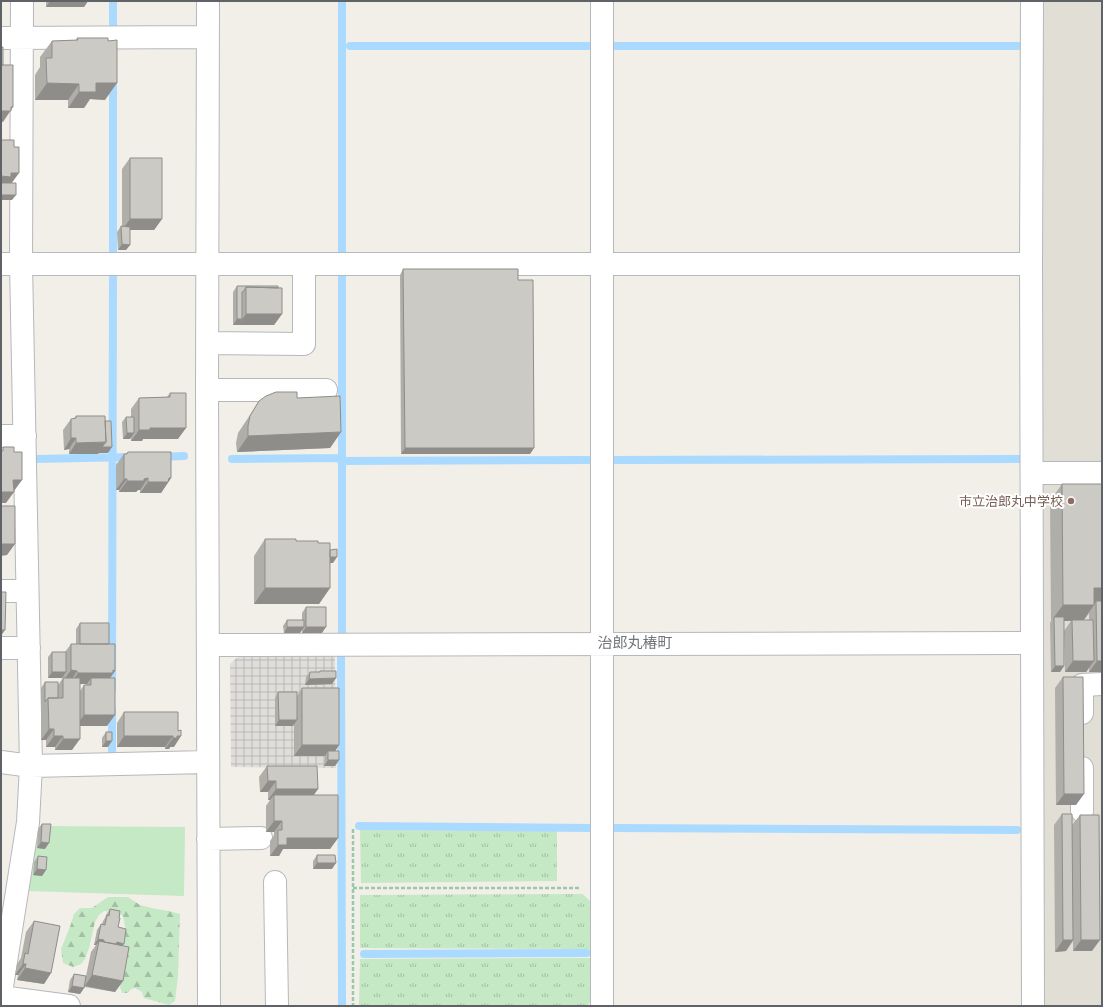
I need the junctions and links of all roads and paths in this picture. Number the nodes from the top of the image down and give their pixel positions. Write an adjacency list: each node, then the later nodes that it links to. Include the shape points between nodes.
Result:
1 (22, 1): 6 (street)
2 (208, 1): 5 (street)
3 (602, 1): 10 (street)
4 (1032, 1): 11 (street)
5 (208, 37): 6 (street); 8 (street)
6 (11, 38): 7 (street)
7 (11, 264): 8 (street); 16 (street)
8 (207, 264): 9 (street); 12 (street)
9 (304, 264): 10 (street); 12 (street, via 304,344)
10 (602, 264): 11 (street); 22 (street)
11 (1031, 264): 17 (street)
12 (208, 343): 13 (street)
13 (207, 390): 14 (street); 23 (street)
14 (326, 390)
15 (1, 436): 16 (street)
16 (24, 436): 20 (street)
17 (1032, 473): 18 (street); 21 (street)
18 (1102, 473)
19 (1, 591): 20 (street)
20 (27, 591): 25 (street)
21 (1032, 643): 22 (street); 43 (street)
22 (602, 644): 23 (street); 36 (street)
23 (208, 645): 28 (street)
24 (1, 648): 25 (street)
25 (29, 648): 29 (street)
26 (1102, 684): 30 (street, via 1082,685)
27 (1, 762): 29 (street)
28 (208, 762): 29 (street); 33 (street)
29 (31, 766): 37 (street, via 28,822)
30 (1082, 811)
31 (353, 829): 35 (path)
32 (261, 838): 33 (street)
33 (208, 839): 39 (street)
34 (275, 882): 40 (street)
35 (353, 888): 36 (path); 41 (path)
36 (602, 888): 42 (street)
37 (6, 999): 38 (street)
38 (69, 1006)
39 (208, 1006)
40 (277, 1006)
41 (354, 1006)
42 (602, 1006)
43 (1033, 1006)

